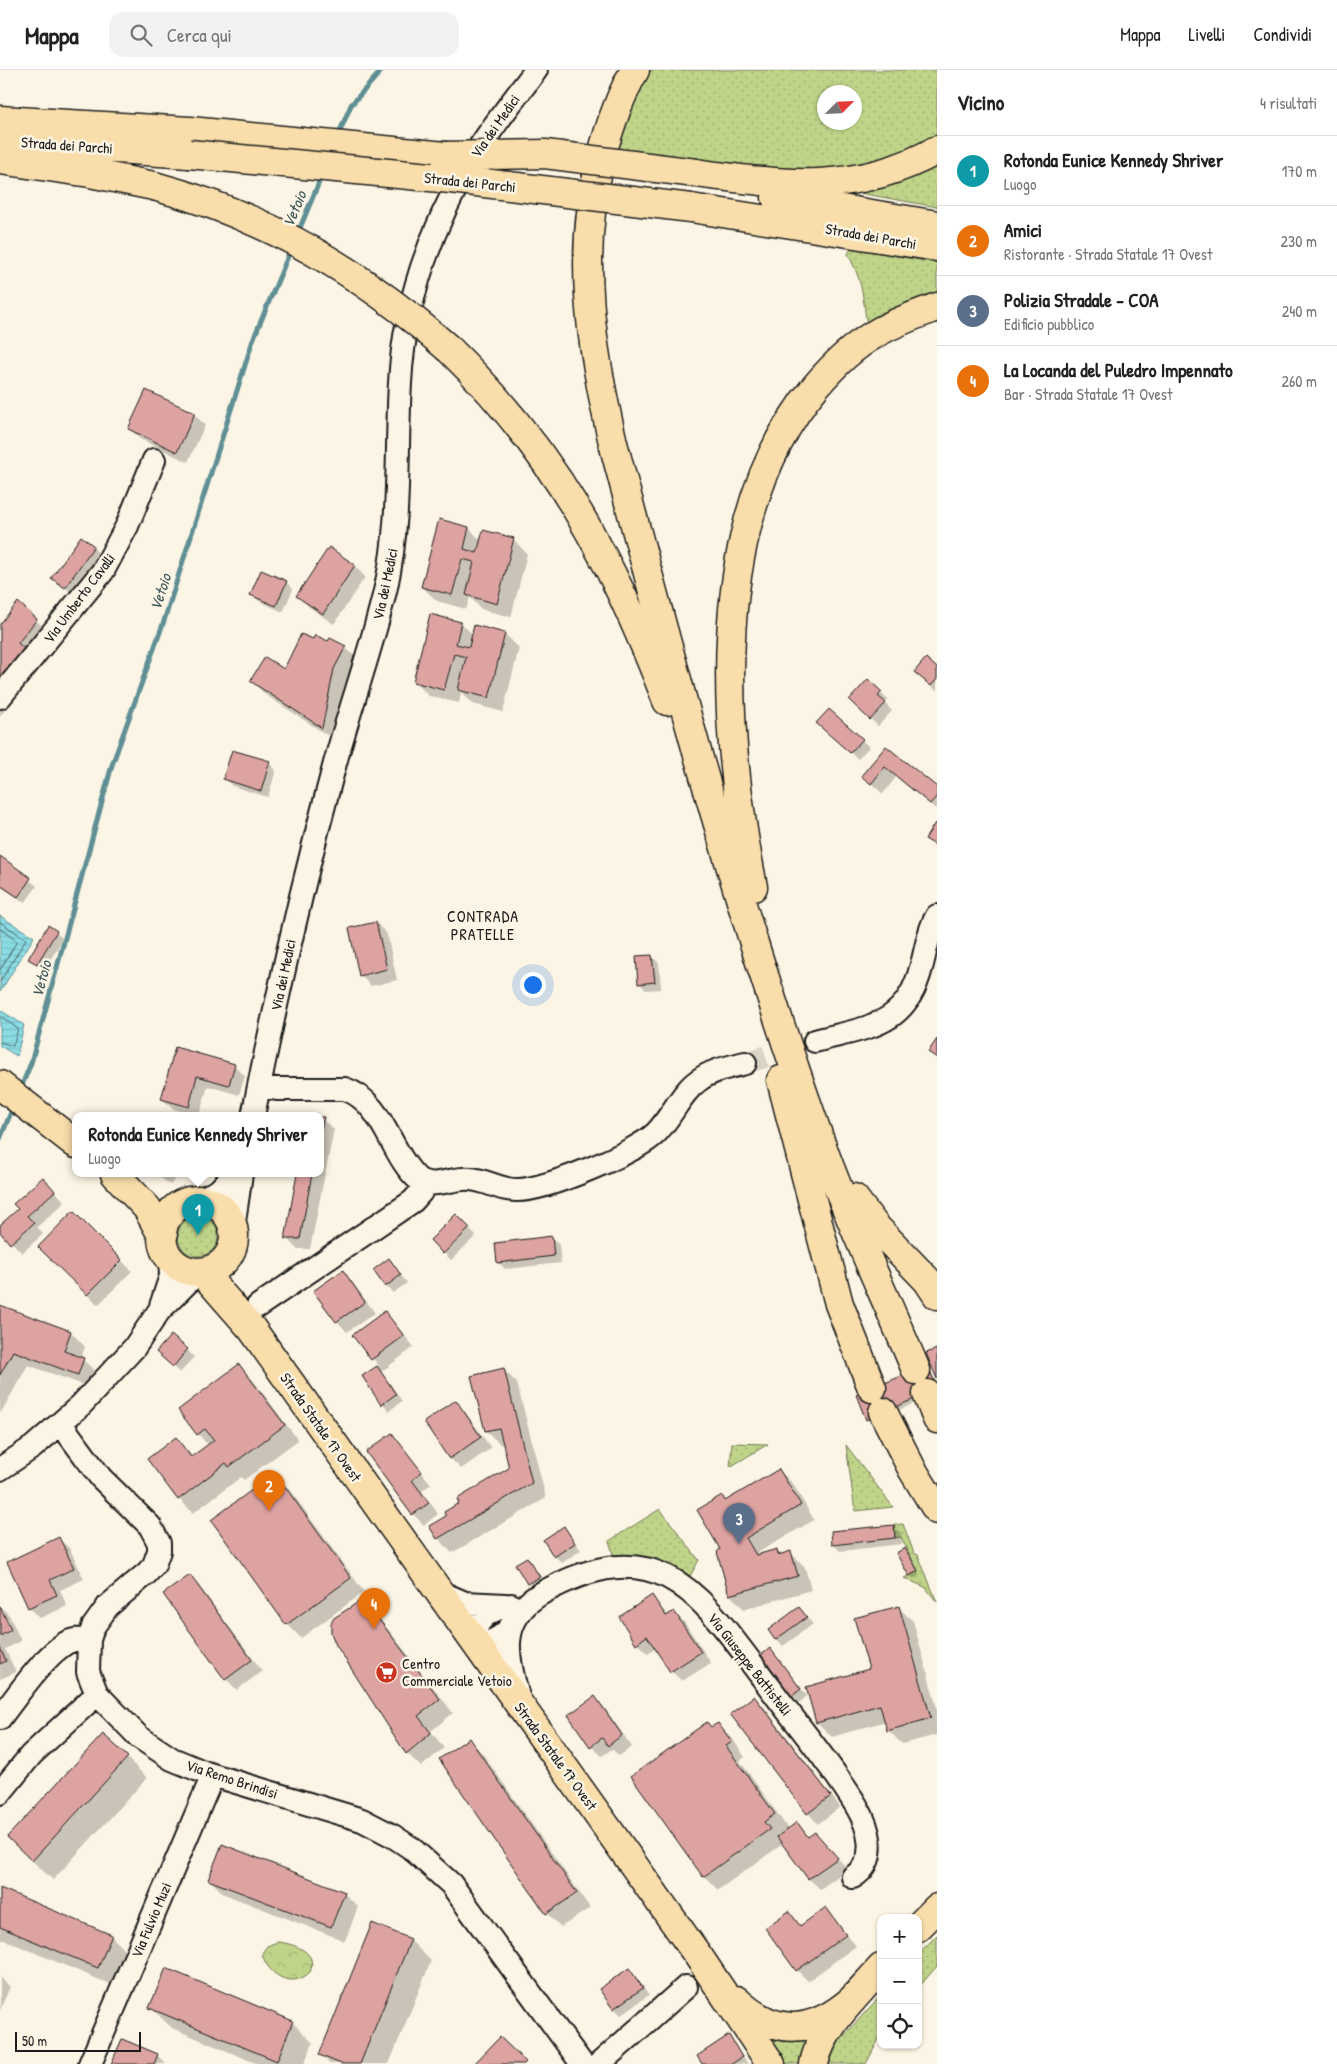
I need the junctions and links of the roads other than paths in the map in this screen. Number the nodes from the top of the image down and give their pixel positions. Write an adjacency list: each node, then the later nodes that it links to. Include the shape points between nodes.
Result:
1 (536, 70): 19 (street, Via dei Medici, via 469,164 440,223 414,291 400,381 392,558 302,889)
2 (635, 70): 15 (main road, via 615,111 594,184 589,219 587,255 591,329 599,385)
3 (0, 120): 5 (main road, Strada dei Parchi)
4 (0, 141): 5 (main road, Strada dei Parchi)
5 (190, 142): 8 (main road, Strada dei Parchi, bridge, via 445,156); 8 (main road, Strada dei Parchi, bridge, via 452,179)
6 (937, 150): 8 (main road, via 895,170 868,178)
7 (0, 160): 15 (main road, bridge, via 154,186 214,204 301,243 384,295 482,381 536,446 583,517 629,606 669,706)
8 (694, 189): 9 (main road, Strada dei Parchi); 10 (main road, Strada dei Parchi)
9 (937, 225)
10 (937, 247)
11 (937, 307): 15 (main road, via 874,334 825,376 795,411 774,448 745,534 737,582 730,689 734,766)
12 (154, 460): 13 (street, Via Umberto Cavalli, via 127,526 103,571)
13 (0, 697)
14 (937, 916): 16 (street, via 920,974 907,1004 884,1020)
15 (775, 1028): 21 (main road); 38 (main road, via 798,1140 839,1304 877,1400)
16 (815, 1041)
17 (745, 1063): 27 (street, via 699,1080 647,1141 558,1182 519,1190 507,1190 469,1178)
18 (0, 1085): 22 (main road)
19 (259, 1086): 20 (street, Via dei Medici); 27 (street, via 354,1092 370,1107 414,1176)
20 (254, 1112)
21 (816, 1127): 32 (main road, via 857,1203); 35 (main road, via 835,1180)
22 (72, 1141)
23 (118, 1177): 30 (main road, via 147,1208)
24 (121, 1177): 28 (main road, via 156,1195)
25 (232, 1177): 28 (street, via 218,1191)
26 (241, 1177): 29 (street)
27 (424, 1183): 34 (street, via 420,1195 413,1201)
28 (192, 1202): 29 (main road, via 206,1202 226,1214); 30 (main road, via 179,1206 169,1216 163,1228)
29 (232, 1238): 31 (main road, via 222,1263); 34 (main road, Strada Statale 17 Ovest, via 236,1285)
30 (166, 1248): 31 (main road, via 182,1268); 33 (street, via 171,1276)
31 (200, 1272): 33 (street); 34 (main road, Strada Statale 17 Ovest)
32 (937, 1295)
33 (159, 1311): 36 (street, via 134,1348)
34 (255, 1317): 39 (main road, Strada Statale 17 Ovest)
35 (937, 1419)
36 (61, 1424): 37 (street); 41 (street, Via Remo Brindisi, via 100,1478 150,1526 159,1542 154,1565 100,1615)
37 (0, 1469)
38 (937, 1510)
39 (437, 1590): 40 (street, Via Giuseppe Battistelli, via 465,1603); 42 (main road, Strada Statale 17 Ovest)
40 (512, 1614): 42 (street, Via Giuseppe Battistelli, via 496,1609 481,1619 474,1632); 44 (street, via 508,1652); 48 (street, Via Giuseppe Battistelli, via 539,1595 578,1576 605,1568 622,1566 658,1572 691,1592 722,1625 856,1805 867,1828 870,1850 866,1865)
41 (89, 1640): 43 (street, Via Remo Brindisi, via 88,1672); 45 (street, via 74,1640 61,1647)
42 (474, 1643): 44 (main road, Strada Statale 17 Ovest)
43 (97, 1694): 46 (street, Via Remo Brindisi, via 123,1722 156,1749); 47 (street, via 31,1755)
44 (521, 1707): 51 (main road, Strada Statale 17 Ovest)
45 (0, 1718)
46 (213, 1775): 55 (street, Via Fulvio Muzi); 56 (street, Via Remo Brindisi, via 362,1820 411,1848 451,1884)
47 (0, 1793)
48 (853, 1877)
49 (937, 1908): 50 (main road)
50 (922, 1923)
51 (699, 1957): 54 (main road, via 743,2007 772,2024 809,2027 828,2019); 58 (main road, Strada Statale 17 Ovest)
52 (877, 1973): 54 (main road)
53 (686, 1987): 57 (street)
54 (853, 2000): 59 (main road, via 830,2029)
55 (90, 2064)
56 (582, 2064)
57 (599, 2064)
58 (771, 2064)
59 (814, 2064)

